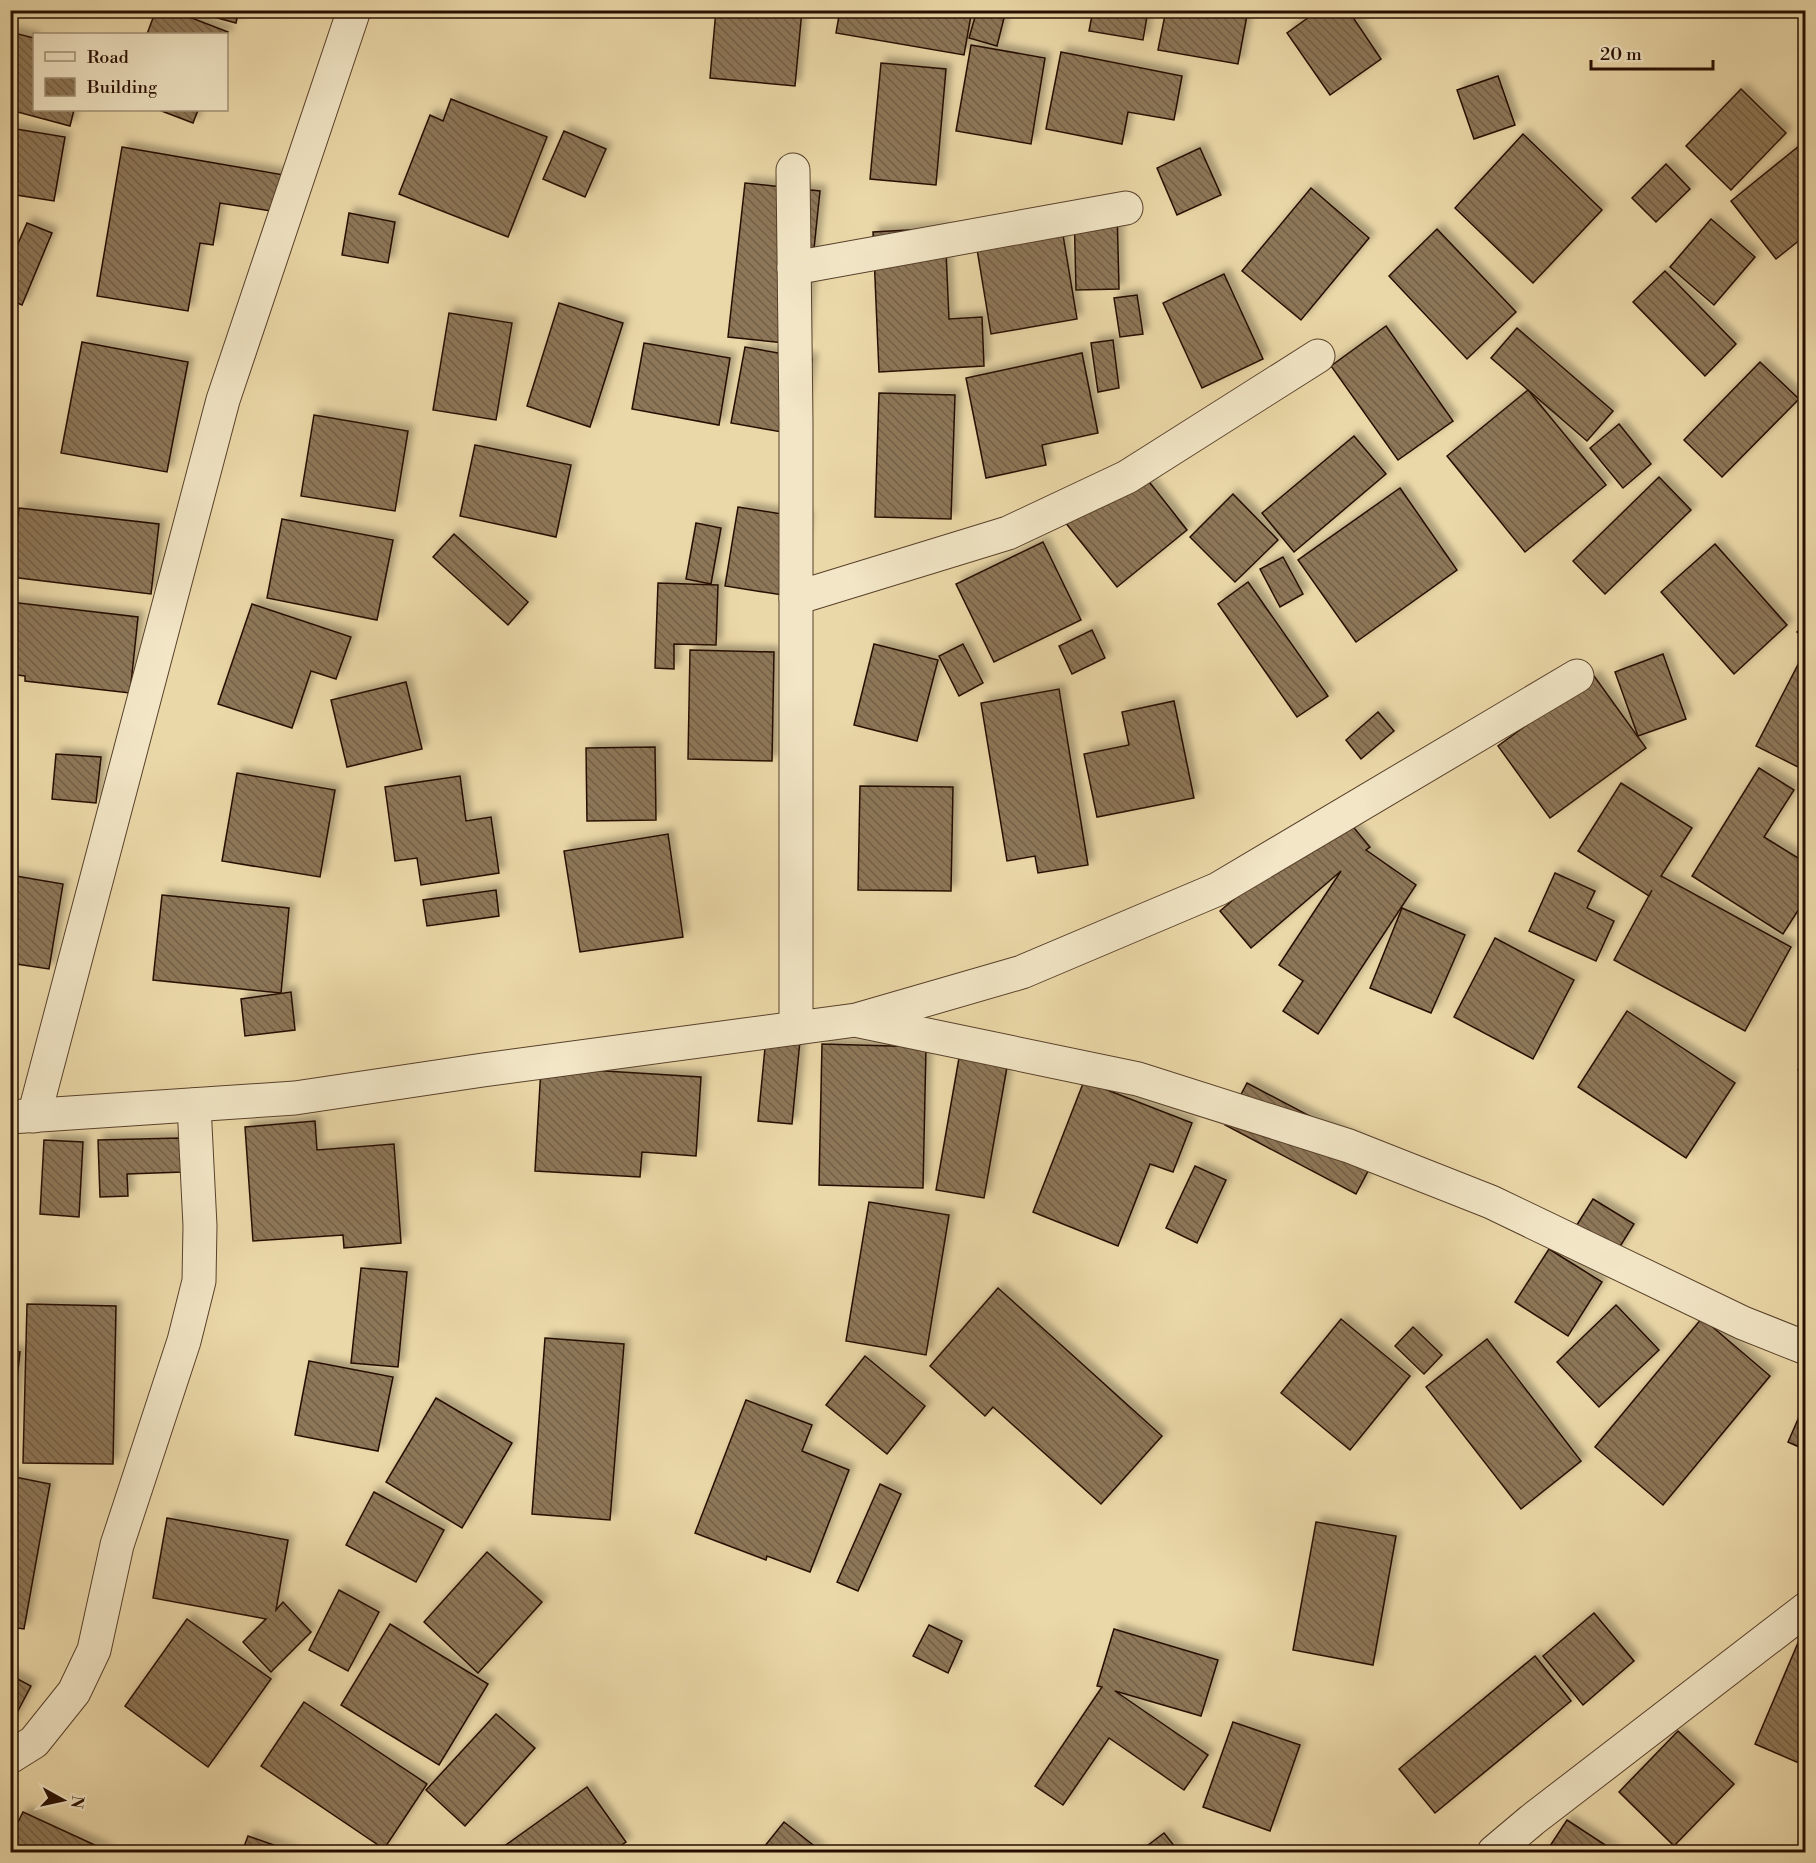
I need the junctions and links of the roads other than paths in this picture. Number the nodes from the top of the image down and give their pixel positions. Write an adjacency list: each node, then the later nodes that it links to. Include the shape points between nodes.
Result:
1 (354, 10): 11 (street, via 223,400)
2 (793, 170): 4 (street)
3 (1126, 208): 4 (street)
4 (794, 268): 6 (street)
5 (1318, 356): 6 (street, via 1127,477 1008,533)
6 (796, 598): 9 (street)
7 (1577, 676): 8 (street, via 1218,889 1023,972)
8 (856, 1020): 9 (street); 12 (street, via 1138,1079 1349,1146 1491,1202 1743,1323)
9 (796, 1028): 10 (street, via 295,1098)
10 (194, 1105): 11 (street); 14 (street, via 199,1281 184,1341 117,1545 94,1650 74,1692 34,1742)
11 (22, 1117)
12 (1806, 1348)
13 (1806, 1609): 15 (street)
14 (10, 1757)
15 (1494, 1852)

